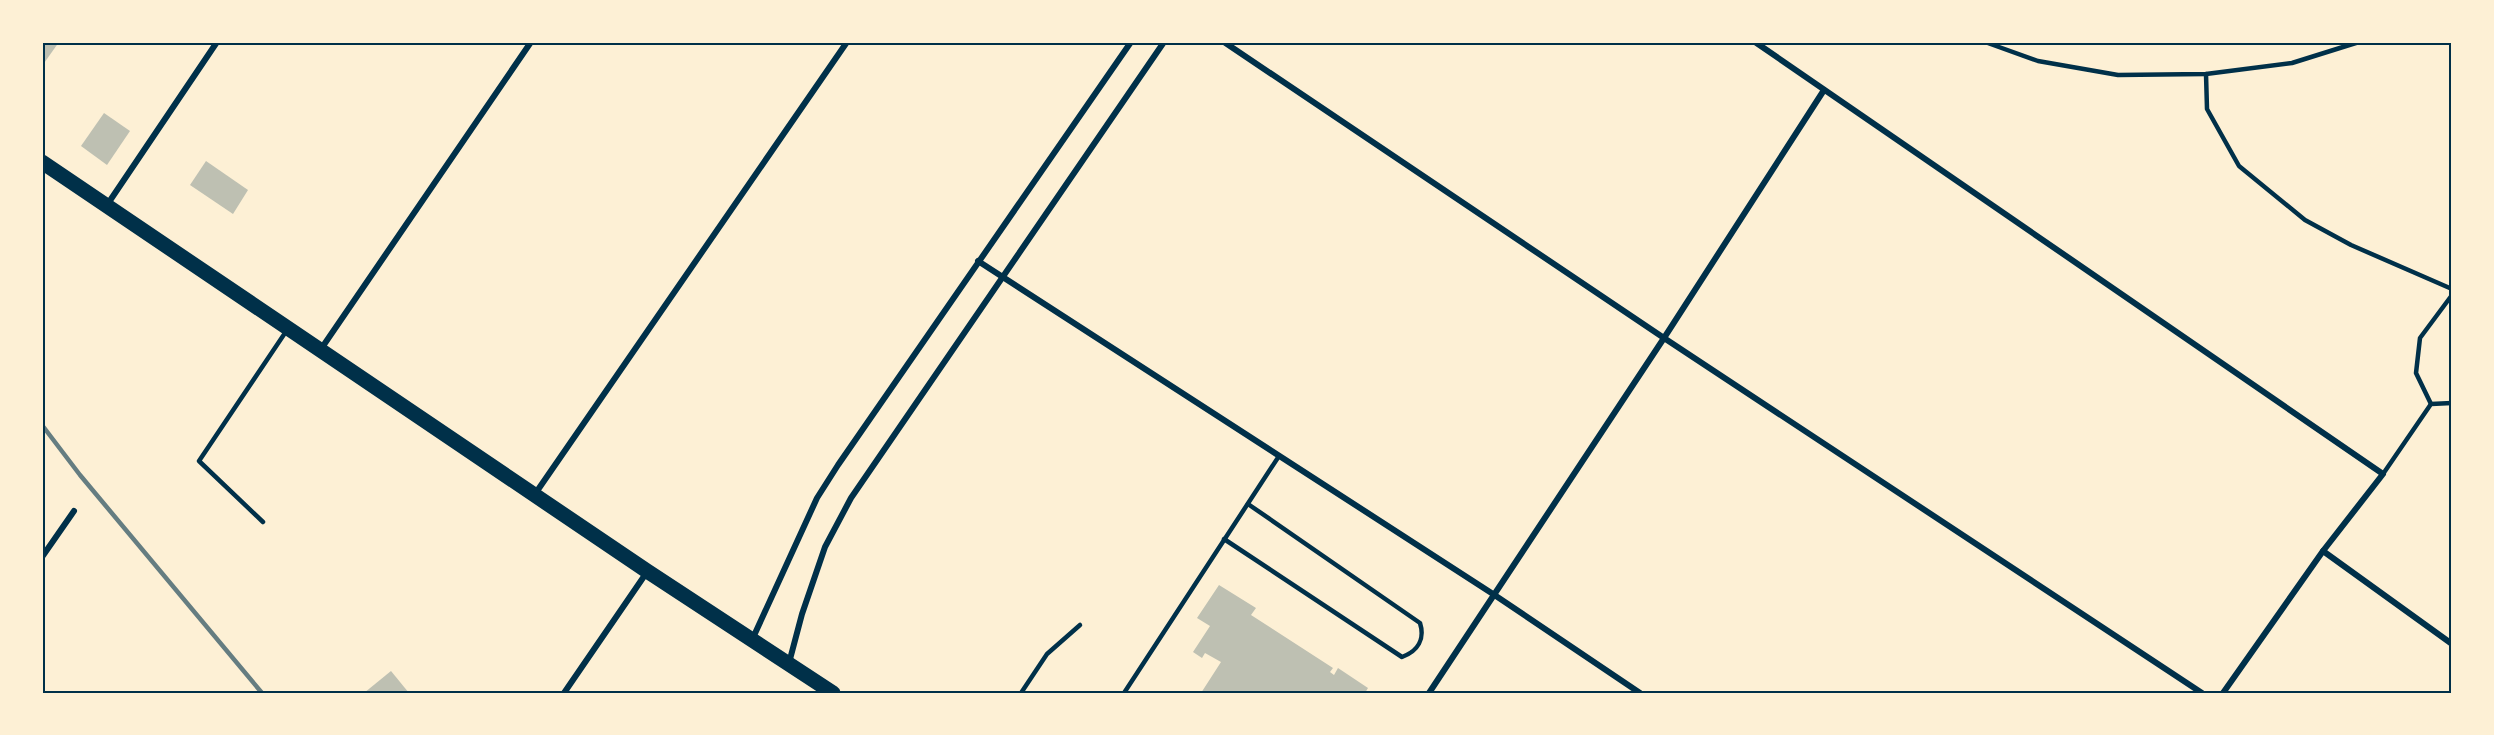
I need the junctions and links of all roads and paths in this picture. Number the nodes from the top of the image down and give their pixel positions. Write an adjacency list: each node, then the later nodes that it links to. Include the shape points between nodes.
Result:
1 (217, 42): 13 (street)
2 (531, 42): 20 (street)
3 (847, 42): 25 (street)
4 (1131, 42): 14 (street)
5 (1164, 42): 15 (street)
6 (1224, 42): 19 (street)
7 (1755, 42): 11 (street)
8 (1985, 42): 10 (lane, via 2038,61 2118,75)
9 (2359, 42): 10 (lane, via 2292,63)
10 (2206, 74): 16 (lane, via 2208,110 2239,166 2305,220 2351,245)
11 (1824, 90): 19 (street); 24 (street)
12 (42, 162): 13 (main road)
13 (106, 205): 18 (main road)
14 (978, 261): 15 (street); 35 (street, via 817,498)
15 (1003, 278): 23 (street); 37 (street, via 851,498 825,547)
16 (2452, 289)
17 (2452, 295): 22 (lane, via 2420,338 2416,373)
18 (288, 328): 20 (main road); 28 (lane, via 199,461)
19 (1664, 339): 33 (street); 45 (street)
20 (321, 350): 25 (main road)
21 (2452, 403): 22 (lane)
22 (2431, 404): 24 (lane)
23 (1279, 456): 26 (lane); 33 (street)
24 (2383, 474): 30 (street)
25 (535, 495): 32 (main road)
26 (1248, 504): 29 (lane); 29 (lane, via 1420,623 1423,634 1418,646 1402,657)
27 (74, 511): 31 (street)
28 (263, 522)
29 (1224, 539): 42 (lane)
30 (2323, 551): 36 (street); 46 (street)
31 (42, 557)
32 (647, 571): 35 (main road); 39 (street)
33 (1493, 594): 43 (street); 44 (street)
34 (1080, 625): 41 (lane, via 1047,654)
35 (752, 640): 37 (main road)
36 (2452, 644)
37 (788, 664): 38 (main road)
38 (816, 688): 40 (main road)
39 (564, 693)
40 (833, 693)
41 (1021, 693)
42 (1124, 693)
43 (1429, 693)
44 (1640, 693)
45 (2202, 693)
46 (2223, 693)

